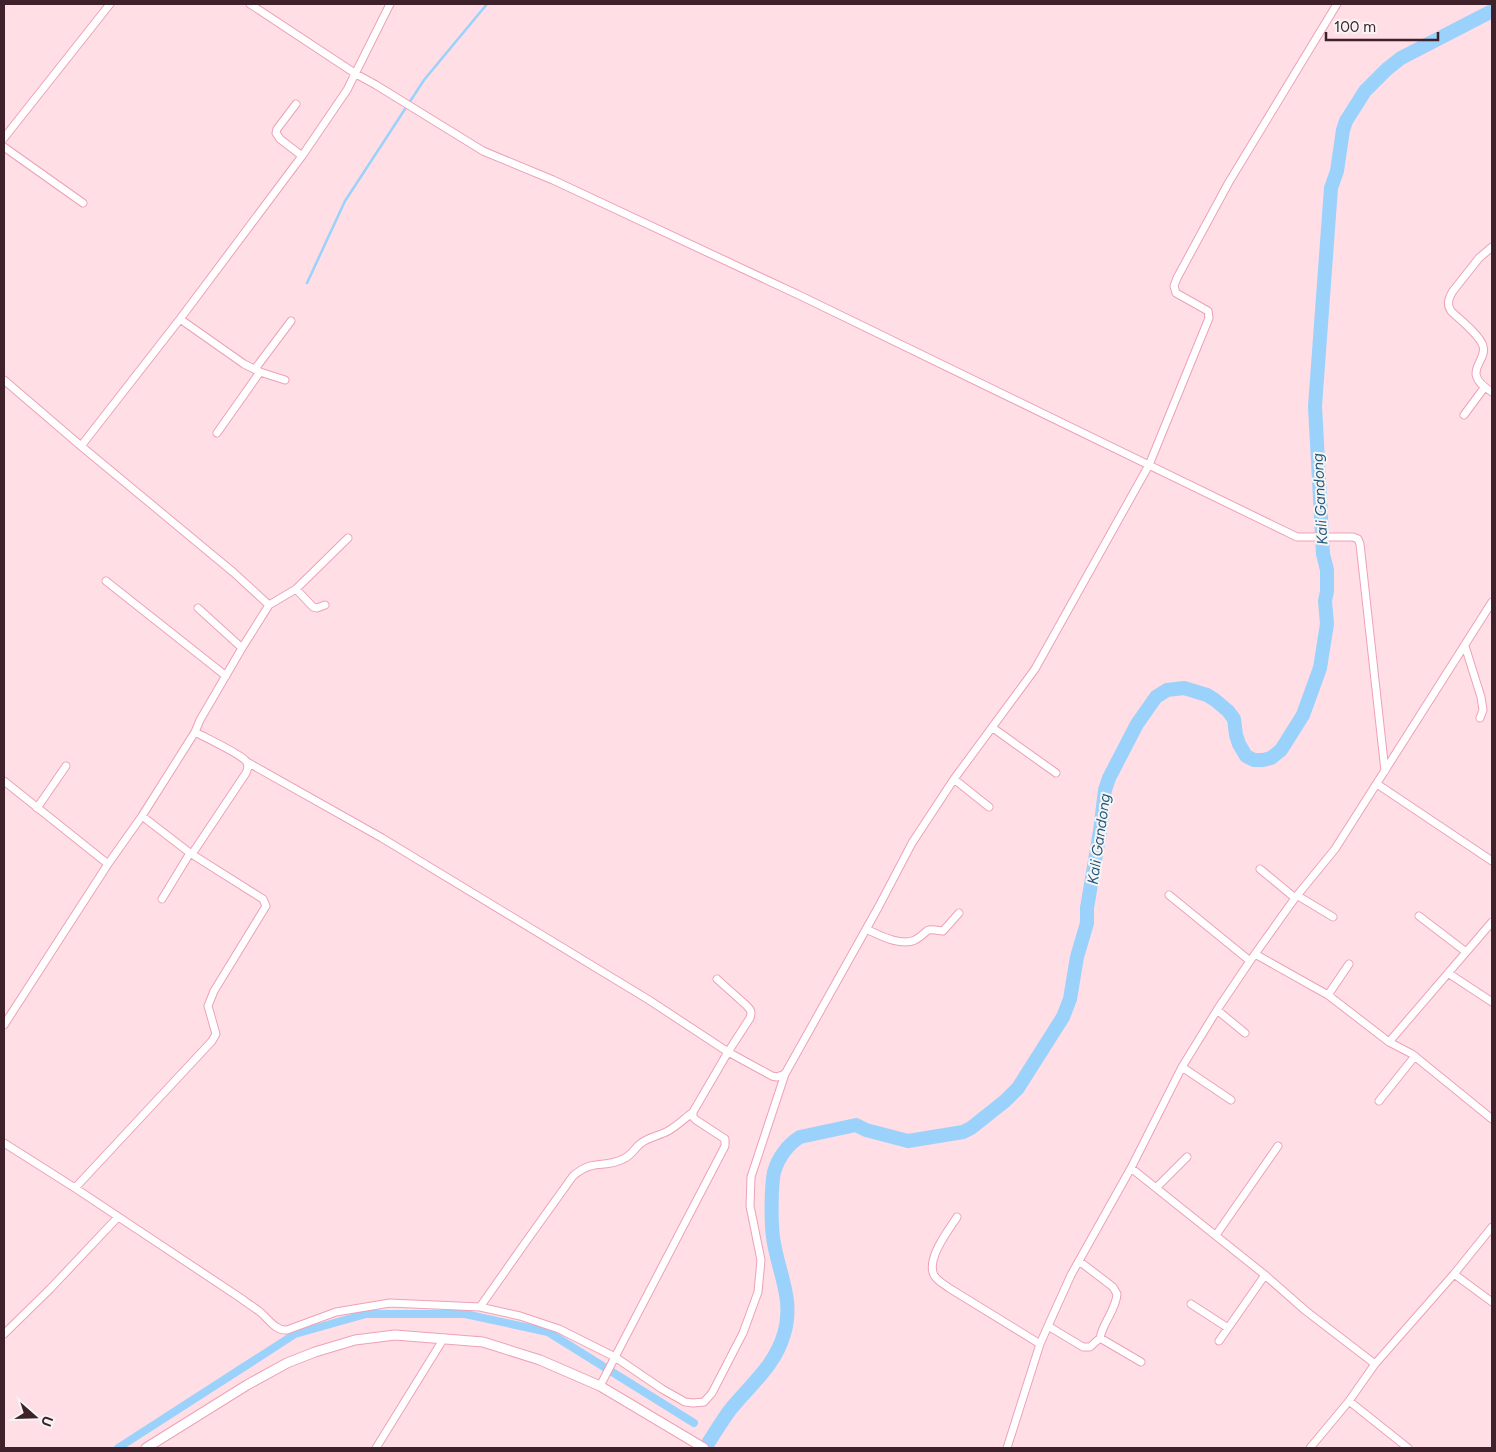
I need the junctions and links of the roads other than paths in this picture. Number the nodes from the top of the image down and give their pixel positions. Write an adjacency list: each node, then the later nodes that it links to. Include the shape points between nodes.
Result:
1 (110, 4): 7 (street)
2 (250, 4): 5 (street)
3 (390, 4): 5 (street)
4 (1337, 4): 22 (street, via 1229,182 1177,278 1176,293 1208,311 1209,318)
5 (356, 74): 9 (street); 22 (street, via 483,151 553,180 803,297)
6 (296, 104): 9 (street, via 276,133)
7 (4, 138)
8 (4, 146): 10 (street)
9 (302, 156): 12 (street)
10 (83, 203)
11 (1492, 247): 17 (street, via 1479,258 1448,302 1451,311 1482,343 1484,352 1476,372)
12 (180, 319): 14 (street); 21 (street)
13 (291, 321): 14 (street)
14 (257, 370): 16 (street); 20 (street)
15 (4, 380): 21 (street)
16 (286, 380)
17 (1484, 388): 18 (street); 19 (street)
18 (1492, 392)
19 (1464, 415)
20 (217, 433)
21 (81, 446): 28 (street, via 234,572)
22 (1149, 465): 34 (street, via 1036,669); 38 (street, via 1297,537 1356,537 1360,542)
23 (348, 538): 25 (street)
24 (106, 581): 32 (street)
25 (296, 589): 27 (street, via 313,607); 28 (street)
26 (1492, 602): 30 (street)
27 (325, 605)
28 (270, 606): 31 (street)
29 (198, 608): 31 (street)
30 (1464, 646): 33 (street, via 1481,697 1483,710); 38 (street)
31 (242, 648): 32 (street)
32 (226, 676): 35 (street)
33 (1480, 718)
34 (993, 728): 39 (street); 40 (street)
35 (195, 732): 36 (street); 45 (street)
36 (246, 762): 46 (street, via 246,773); 70 (street, via 391,843 650,1000)
37 (66, 766): 44 (street)
38 (1385, 771): 42 (street)
39 (1056, 773)
40 (954, 779): 43 (street); 57 (street, via 912,843)
41 (4, 781): 44 (street)
42 (1377, 784): 47 (street); 51 (street, via 1335,848)
43 (989, 807)
44 (37, 808): 48 (street)
45 (142, 816): 46 (street); 48 (street)
46 (191, 854): 52 (street); 82 (street, via 263,899 266,902 264,910 209,1002 216,1034 212,1041)
47 (1492, 861)
48 (108, 864): 67 (street)
49 (1260, 869): 51 (street)
50 (1169, 895): 60 (street)
51 (1296, 897): 55 (street); 59 (street)
52 (162, 899)
53 (960, 912): 57 (street, via 943,931 927,930 907,942 887,939)
54 (1419, 916): 58 (street)
55 (1333, 917)
56 (1492, 922): 58 (street)
57 (866, 929): 73 (street)
58 (1466, 952): 62 (street)
59 (1255, 954): 60 (street); 64 (street)
60 (1250, 961): 66 (street)
61 (1349, 964): 64 (street)
62 (1448, 973): 65 (street); 69 (street)
63 (717, 979): 70 (street, via 752,1013)
64 (1328, 995): 69 (street)
65 (1492, 1002)
66 (1216, 1010): 68 (street); 72 (street)
67 (4, 1025)
68 (1245, 1033)
69 (1388, 1042): 71 (street)
70 (728, 1052): 73 (street, via 772,1076); 76 (street)
71 (1415, 1056): 75 (street); 77 (street)
72 (1182, 1067): 74 (street); 81 (street)
73 (785, 1074): 101 (street, via 751,1177 750,1206 761,1260 758,1292 744,1333 712,1393 704,1402 685,1402)
74 (1231, 1100)
75 (1379, 1101)
76 (693, 1112): 93 (street, via 668,1131 640,1144 624,1159 596,1164 573,1176); 101 (street, via 696,1120 725,1139 725,1146)
77 (1492, 1119)
78 (4, 1143): 82 (street)
79 (1278, 1146): 87 (street)
80 (1187, 1157): 83 (street)
81 (1131, 1168): 83 (street); 88 (street)
82 (75, 1188): 84 (street)
83 (1156, 1188): 87 (street)
84 (118, 1217): 93 (street, via 283,1330 336,1312 390,1303); 96 (street)
85 (957, 1218): 100 (street, via 939,1246 933,1274 949,1288)
86 (1492, 1227): 89 (street)
87 (1216, 1235): 90 (street)
88 (1079, 1261): 94 (street); 98 (street, via 1113,1287 1117,1294)
89 (1454, 1274): 91 (street); 103 (street)
90 (1265, 1275): 95 (street); 103 (street)
91 (1492, 1302)
92 (1191, 1304): 95 (street)
93 (480, 1307): 101 (street, via 559,1329)
94 (1048, 1326): 98 (street, via 1086,1348); 100 (street)
95 (1228, 1328): 99 (street)
96 (4, 1334)
97 (444, 1338): 104 (street, via 483,1342); 106 (street, via 395,1335 355,1340 315,1352 247,1385); 107 (street)
98 (1100, 1338): 102 (street)
99 (1219, 1341)
100 (1040, 1344): 109 (street)
101 (615, 1357): 104 (street)
102 (1141, 1362)
103 (1375, 1364): 105 (street)
104 (601, 1383): 108 (street)
105 (1349, 1401): 110 (street); 111 (street)
106 (146, 1448)
107 (376, 1448)
108 (704, 1448)
109 (1007, 1448)
110 (1310, 1448)
111 (1408, 1448)

